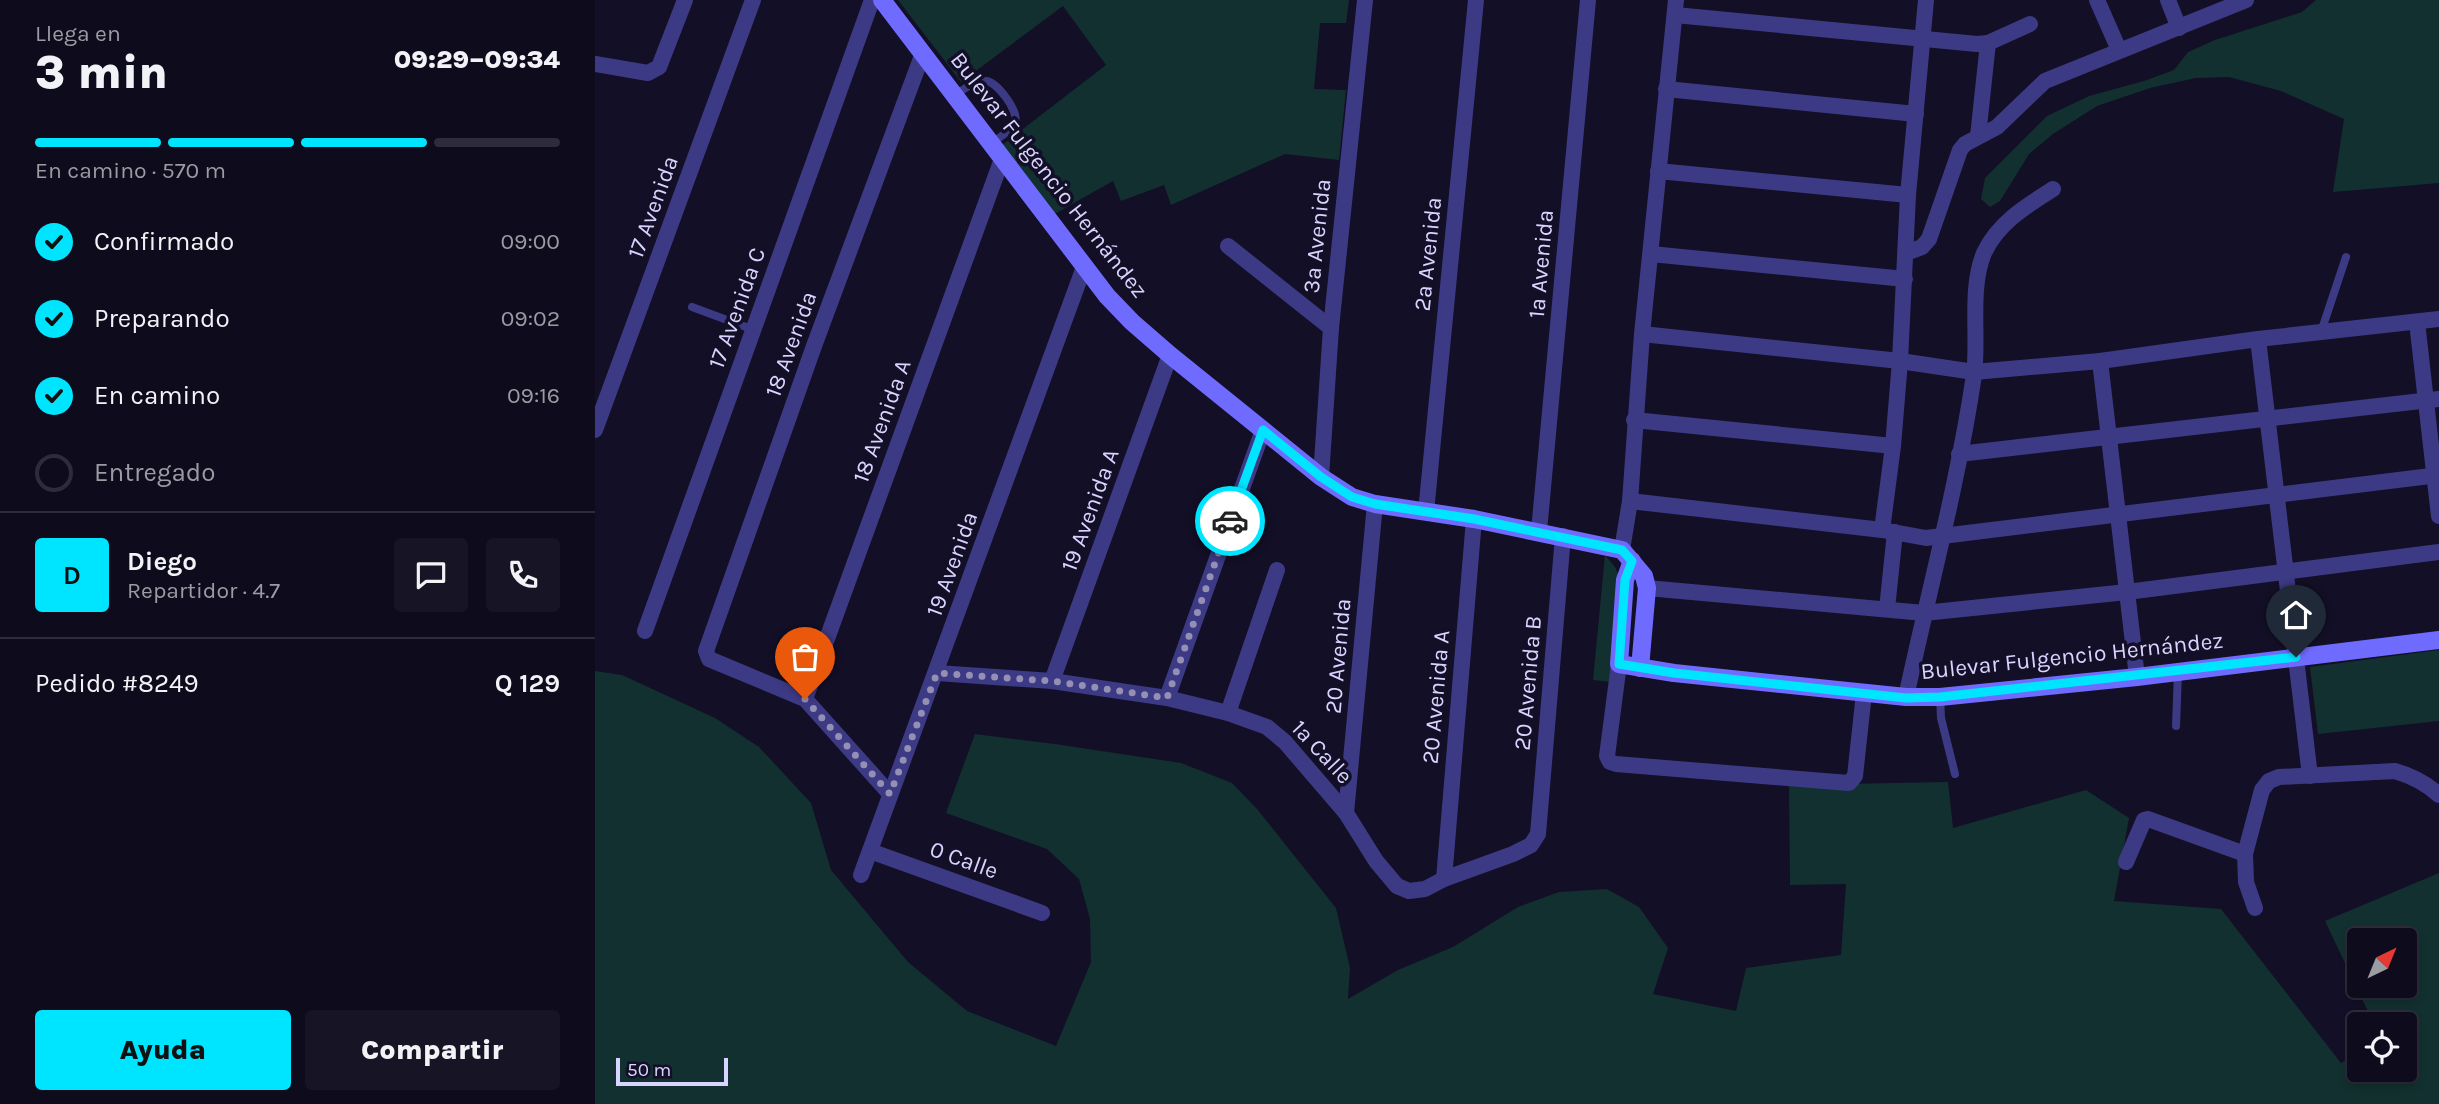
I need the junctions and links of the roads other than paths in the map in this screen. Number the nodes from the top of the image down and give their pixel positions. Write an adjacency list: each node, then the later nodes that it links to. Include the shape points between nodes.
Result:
1 (684, 0): 19 (street, via 655,70 648,73)
2 (753, 0): 50 (street, 17 Avenida)
3 (872, 0): 39 (street, 17 Avenida C)
4 (882, 0): 18 (street, Bulevar Fulgencio Hernández)
5 (1364, 0): 38 (street, 3a Avenida)
6 (1476, 0): 60 (street, 2a Avenida)
7 (1588, 0): 64 (street, 1a Avenida)
8 (1926, 0): 15 (street)
9 (2097, 0): 17 (street)
10 (2168, 0): 14 (street)
11 (2240, 1): 14 (street)
12 (1675, 7): 15 (street); 20 (street)
13 (2031, 24): 16 (street)
14 (2179, 28): 17 (street)
15 (1923, 39): 16 (street); 22 (street)
16 (1988, 43): 23 (street)
17 (2119, 50): 23 (street, via 2045,81 1997,127)
18 (923, 53): 21 (street, Bulevar Fulgencio Hernández); 89 (street, 18 Avenida, via 706,652 709,659)
19 (595, 64)
20 (1667, 89): 22 (street); 26 (street)
21 (955, 95): 24 (street, Bulevar Fulgencio Hernández); 24 (lane, via 987,80 1011,105 1016,121)
22 (1916, 114): 28 (street)
23 (1978, 136): 30 (street, via 1965,144 1956,158 1929,239)
24 (991, 144): 25 (street, Bulevar Fulgencio Hernández)
25 (1002, 159): 33 (street, Bulevar Fulgencio Hernández); 89 (street, 18 Avenida A)
26 (1658, 171): 28 (street); 31 (street)
27 (2053, 190): 46 (street, via 2006,222 1984,255 1978,270)
28 (1908, 195): 30 (street)
29 (1229, 246): 38 (street)
30 (1906, 253): 34 (street)
31 (1651, 254): 34 (street); 41 (street)
32 (2346, 257): 40 (lane)
33 (1084, 267): 43 (street, Bulevar Fulgencio Hernández, via 1132,322); 82 (street, 19 Avenida)
34 (1905, 279): 44 (street)
35 (692, 307): 39 (lane)
36 (2439, 319): 37 (street)
37 (2417, 322): 40 (street); 47 (street)
38 (1331, 328): 56 (street, 3a Avenida)
39 (754, 330): 76 (street, 17 Avenida C)
40 (2321, 332): 42 (street)
41 (1642, 334): 44 (street); 49 (street)
42 (2258, 339): 45 (street); 48 (street)
43 (1170, 355): 51 (street, Bulevar Fulgencio Hernández); 84 (street, 19 Avenida A)
44 (1900, 361): 46 (street); 53 (street)
45 (2099, 361): 46 (street); 52 (street)
46 (1974, 372): 54 (street)
47 (2432, 400): 48 (street); 55 (street)
48 (2267, 419): 52 (street); 57 (street)
49 (1634, 420): 53 (street); 58 (street)
50 (595, 430)
51 (1263, 430): 56 (street, Bulevar Fulgencio Hernández); 87 (street)
52 (2108, 438): 54 (street); 61 (street)
53 (1892, 446): 65 (street)
54 (1959, 454): 67 (street)
55 (2437, 475): 57 (street); 62 (street)
56 (1321, 477): 59 (street, Bulevar Fulgencio Hernández, via 1352,497)
57 (2276, 495): 61 (street); 71 (street)
58 (1630, 502): 65 (street); 69 (street)
59 (1375, 504): 60 (street, Bulevar Fulgencio Hernández); 96 (street, 20 Avenida)
60 (1426, 512): 63 (street, Bulevar Fulgencio Hernández)
61 (2117, 516): 67 (street); 73 (street)
62 (2439, 516)
63 (1474, 519): 64 (street, Bulevar Fulgencio Hernández); 102 (street, 20 Avenida A)
64 (1539, 531): 66 (street, Bulevar Fulgencio Hernández)
65 (1888, 531): 67 (street); 74 (street)
66 (1563, 536): 69 (street, Bulevar Fulgencio Hernández); 97 (street, 20 Avenida B)
67 (1942, 536): 75 (street)
68 (2439, 552): 71 (street)
69 (1627, 556): 72 (street, via 1644,576); 79 (street)
70 (1277, 570): 90 (street)
71 (2285, 572): 73 (street); 78 (street)
72 (1647, 588): 74 (street); 80 (street)
73 (2127, 592): 75 (street); 83 (street)
74 (1887, 609): 75 (street)
75 (1924, 612): 88 (street)
76 (645, 631)
77 (2439, 640): 78 (street, Bulevar Fulgencio Hernández)
78 (2296, 657): 81 (street, Bulevar Fulgencio Hernández); 93 (street)
79 (1619, 664): 80 (street, Bulevar Fulgencio Hernández); 85 (street, via 1607,756 1616,764 1849,783 1855,776)
80 (1640, 668): 85 (street, Bulevar Fulgencio Hernández)
81 (2178, 672): 83 (street, Bulevar Fulgencio Hernández); 91 (lane)
82 (937, 673): 84 (street, 1a Calle); 94 (street, 19 Avenida)
83 (2137, 677): 86 (street, Bulevar Fulgencio Hernández)
84 (1052, 681): 87 (street, 1a Calle)
85 (1864, 693): 88 (street, Bulevar Fulgencio Hernández)
86 (1940, 697): 88 (street, Bulevar Fulgencio Hernández); 92 (lane)
87 (1167, 698): 90 (street, 1a Calle)
88 (1906, 698)
89 (805, 699): 94 (street)
90 (1228, 713): 96 (street, 1a Calle, via 1276,734)
91 (2176, 726)
92 (1955, 774)
93 (2310, 776): 95 (street, via 2395,771 2410,775); 99 (street, via 2269,781 2262,790)
94 (890, 794): 98 (street, 19 Avenida)
95 (2439, 795)
96 (1346, 813): 102 (street, 1a Calle, via 1397,886 1409,891 1425,889)
97 (1538, 834): 102 (street, 1a Calle, via 1531,845 1513,854)
98 (870, 851): 101 (street, 19 Avenida); 104 (street, 0 Calle)
99 (2245, 854): 100 (street, via 2148,819); 103 (street, via 2246,882)
100 (2126, 862)
101 (861, 875)
102 (1444, 879)
103 (2255, 908)
104 (1042, 913)

